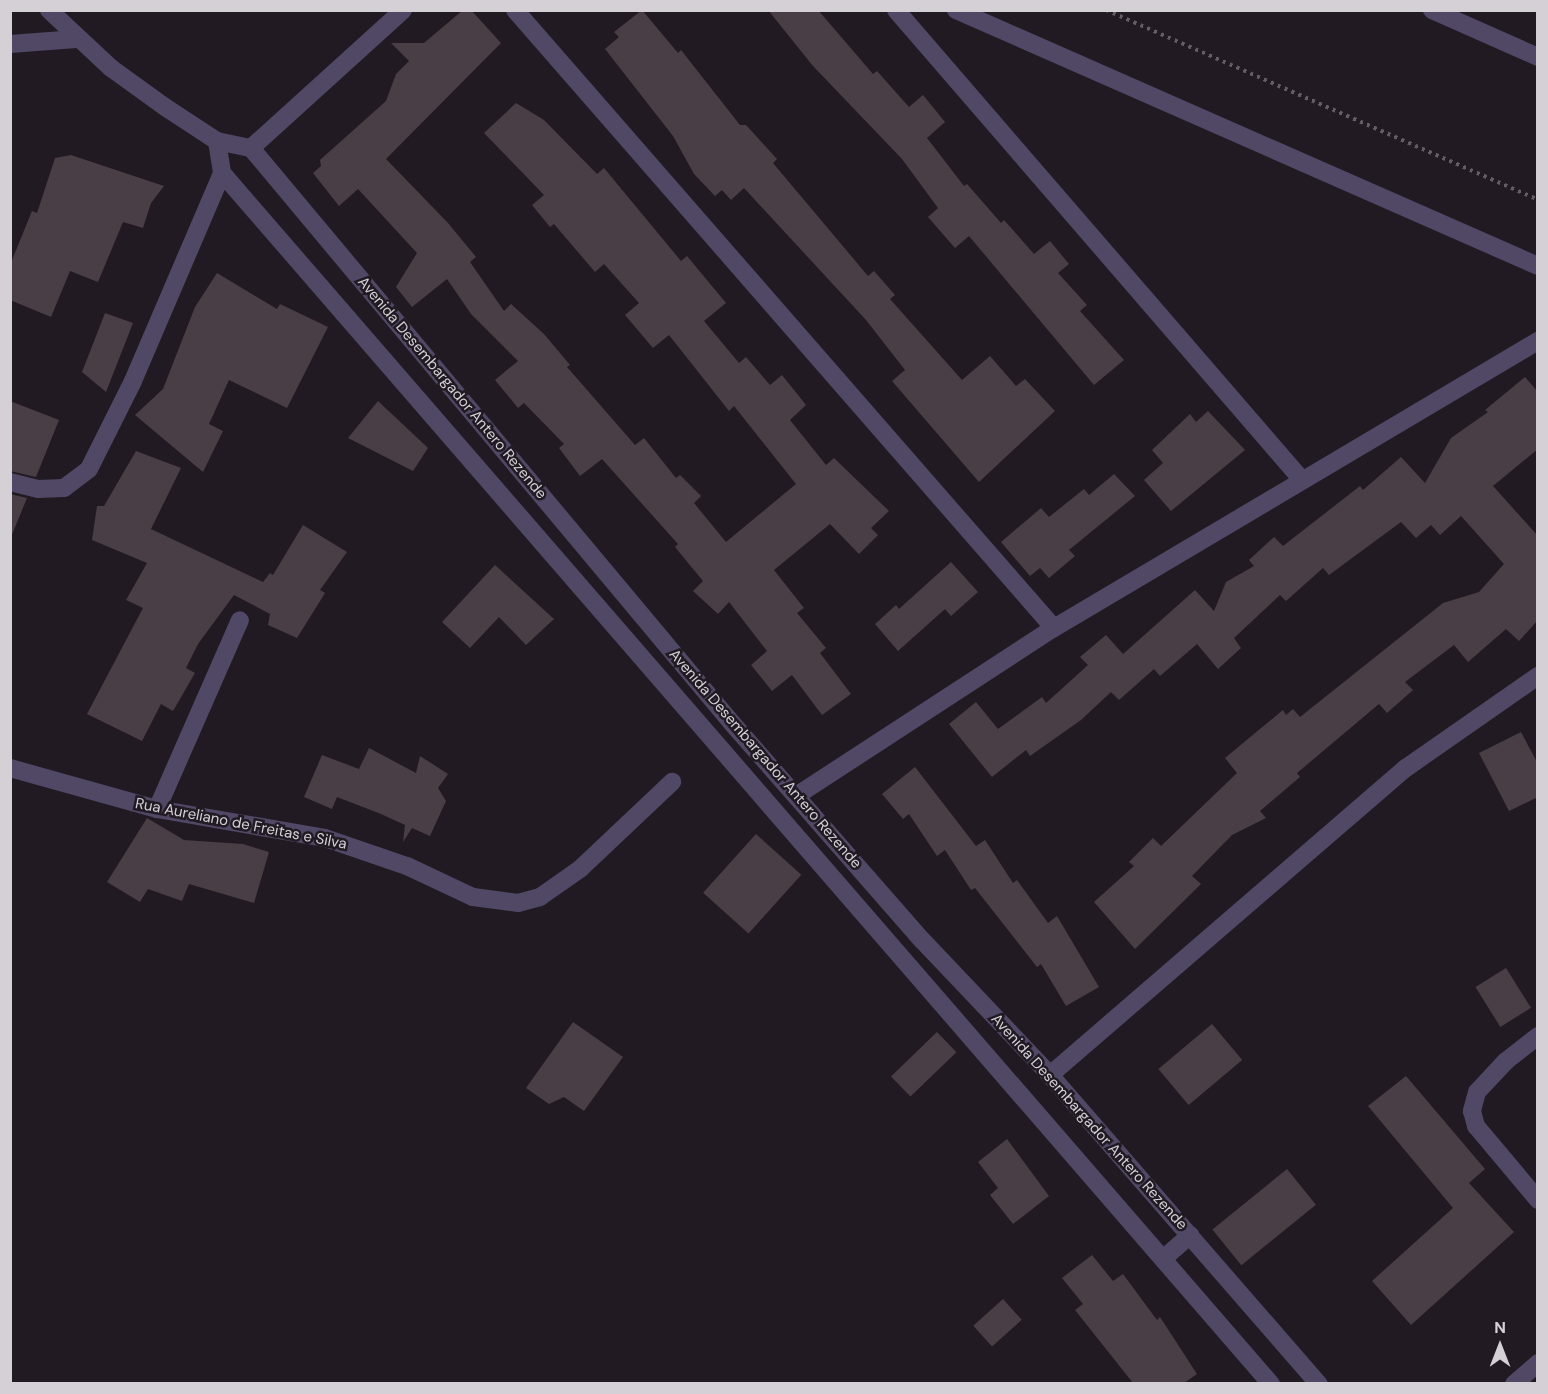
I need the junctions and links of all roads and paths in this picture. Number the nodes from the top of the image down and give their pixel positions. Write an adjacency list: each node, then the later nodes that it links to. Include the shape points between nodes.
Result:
1 (49, 10): 8 (street)
2 (404, 10): 12 (street)
3 (515, 10): 22 (street)
4 (896, 10): 19 (street)
5 (956, 10): 15 (street)
6 (1106, 10): 14 (path)
7 (1432, 10): 10 (street)
8 (76, 39): 9 (street); 11 (street)
9 (10, 44)
10 (1538, 57)
11 (217, 141): 12 (street); 13 (street)
12 (251, 148): 17 (street, Avenida Desembargador Antero Rezende)
13 (222, 173): 18 (street, Avenida Desembargador Antero Rezende); 20 (street, via 133,381 89,469 64,489 38,489)
14 (1538, 200)
15 (1538, 266)
16 (1538, 341): 19 (street)
17 (465, 404): 18 (street); 26 (street, Avenida Desembargador Antero Rezende)
18 (440, 424): 29 (street, Avenida Desembargador Antero Rezende)
19 (1302, 480): 22 (street)
20 (10, 482)
21 (240, 620): 27 (street)
22 (1054, 628): 26 (street)
23 (1538, 676): 33 (street, via 1406,768)
24 (10, 768): 27 (street, Rua Aureliano de Freitas e Silva)
25 (672, 782): 27 (street, Rua Aureliano de Freitas e Silva, via 580,869 540,897 518,903 473,897 407,866 326,838)
26 (796, 796): 28 (street, Avenida Desembargador Antero Rezende)
27 (157, 809)
28 (848, 855): 29 (street); 30 (street, Avenida Desembargador Antero Rezende)
29 (828, 870): 31 (street, Avenida Desembargador Antero Rezende)
30 (922, 939): 31 (street); 33 (street, Avenida Desembargador Antero Rezende)
31 (903, 957): 36 (street, Avenida Desembargador Antero Rezende)
32 (1538, 1036): 34 (street, via 1506,1061 1478,1092 1472,1111 1476,1126)
33 (1050, 1075): 35 (street, Avenida Desembargador Antero Rezende)
34 (1538, 1200)
35 (1190, 1235): 36 (street); 39 (street, Avenida Desembargador Antero Rezende)
36 (1164, 1258): 38 (street, Avenida Desembargador Antero Rezende)
37 (1538, 1363): 40 (street)
38 (1271, 1383)
39 (1319, 1383)
40 (1514, 1383)

